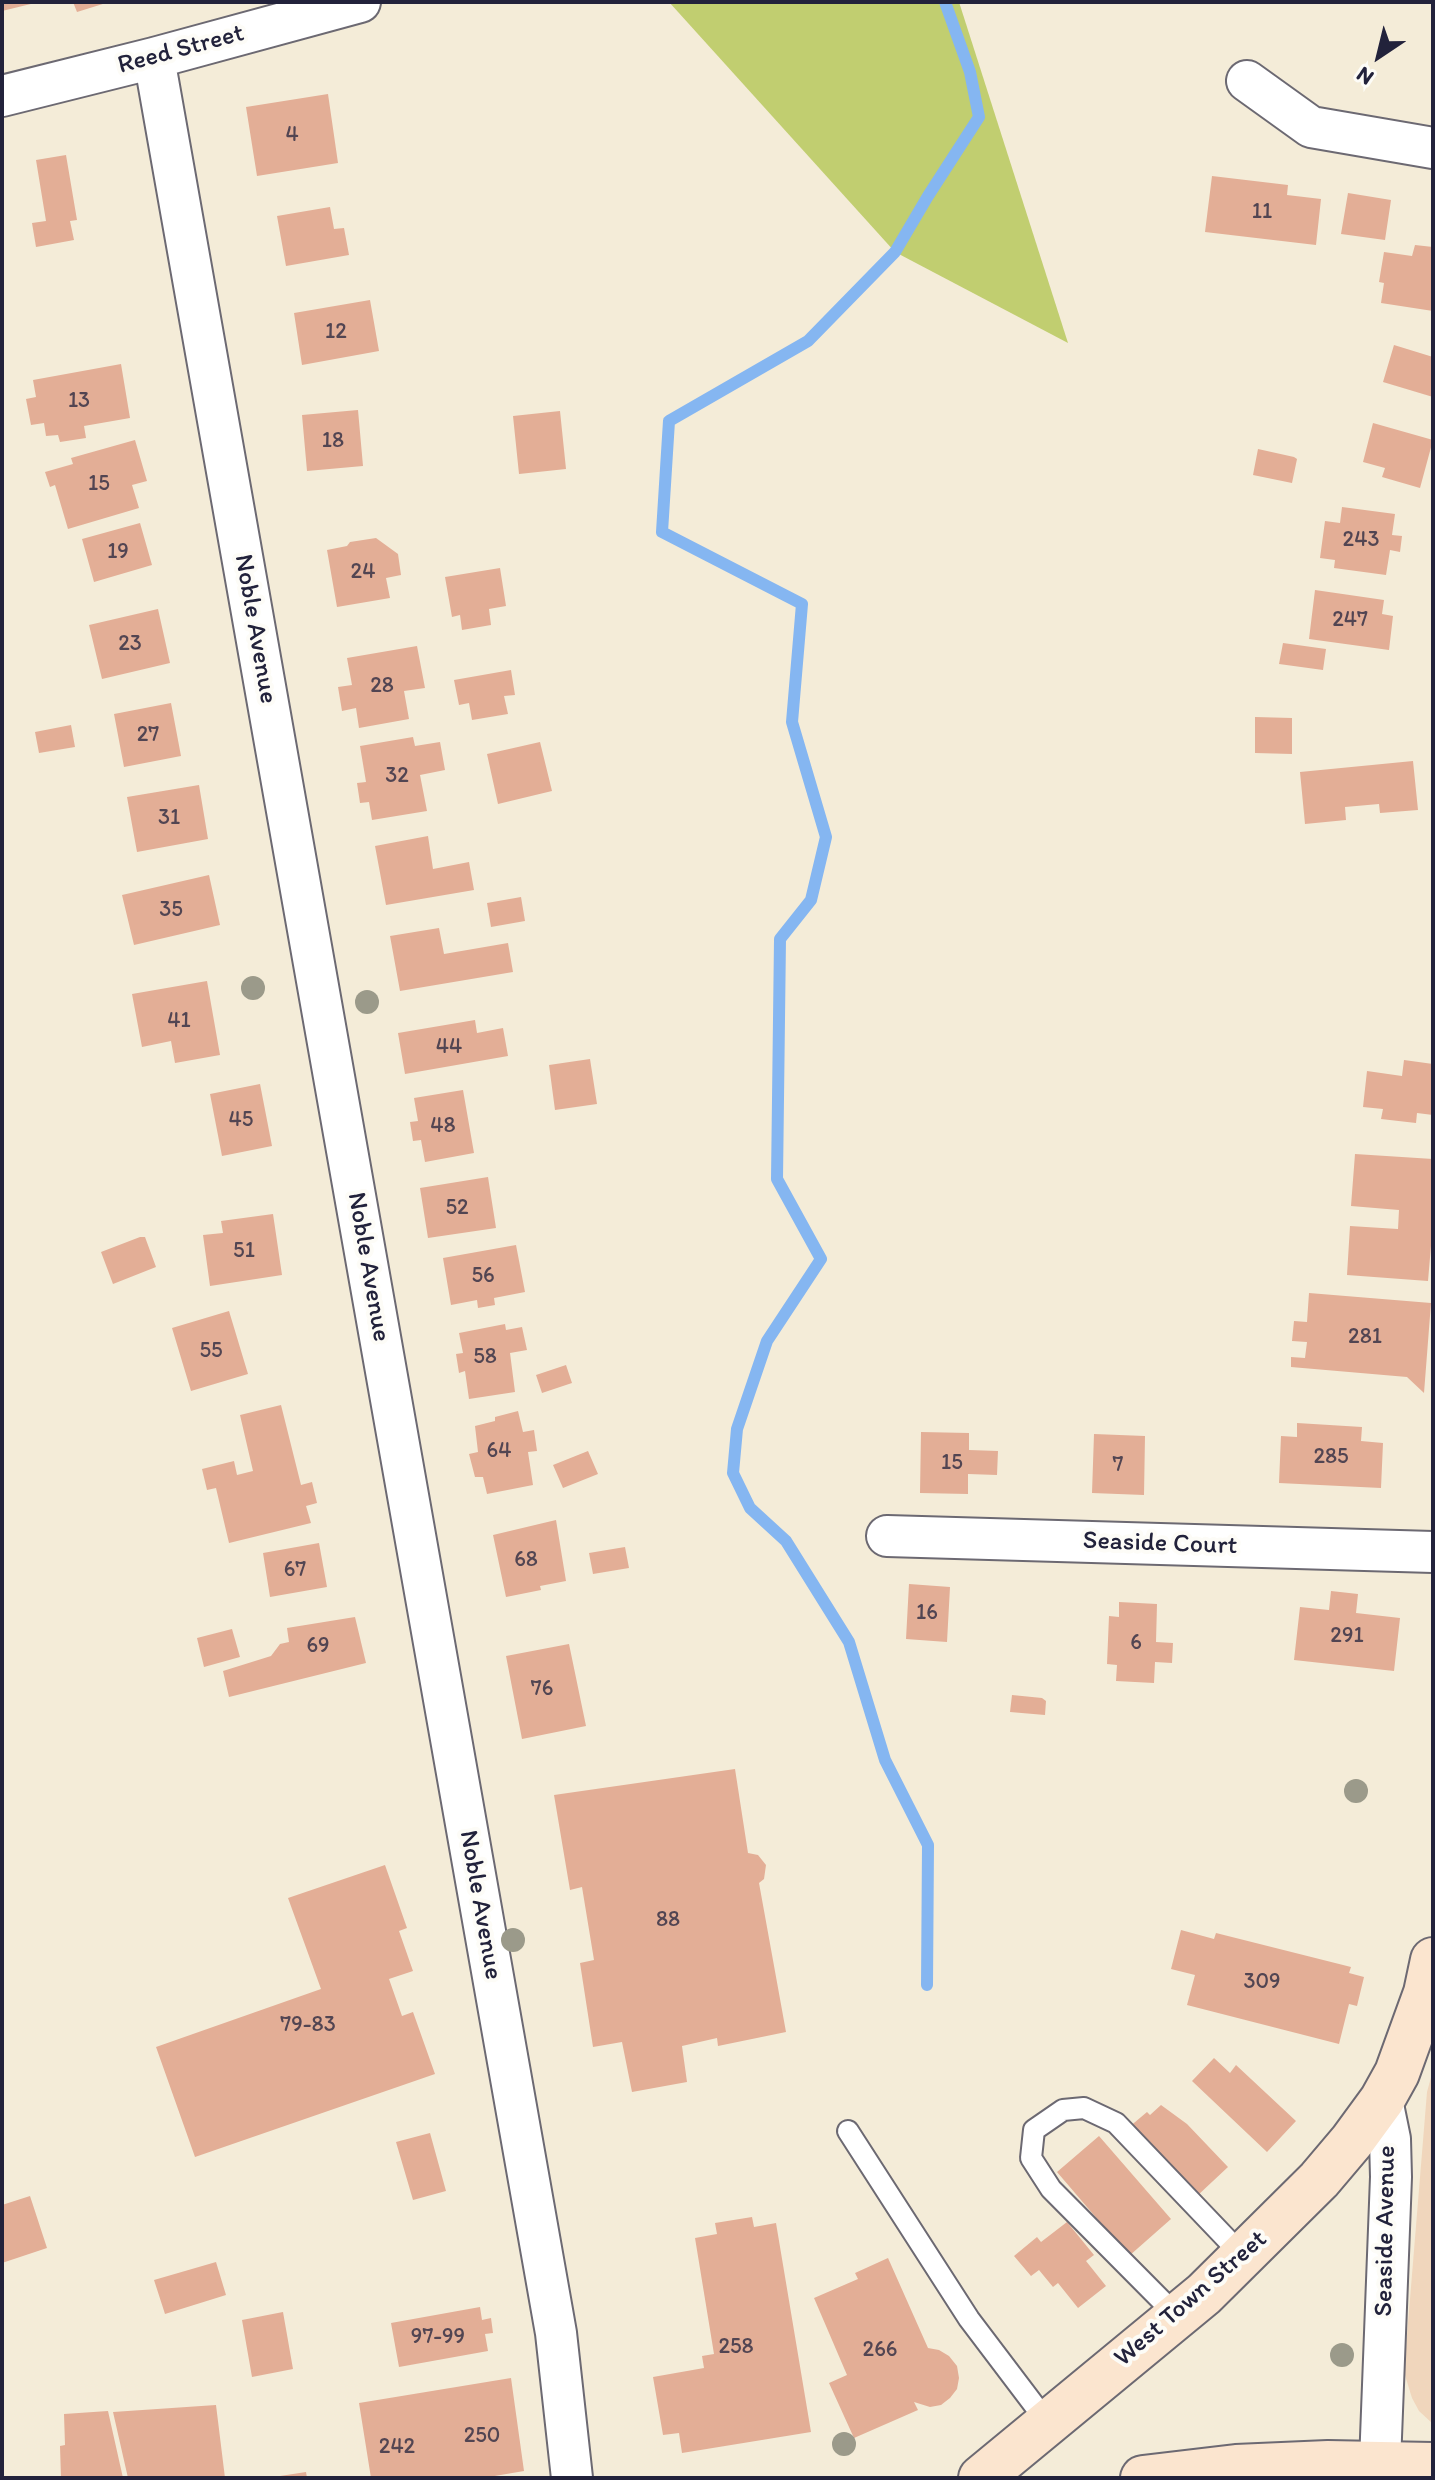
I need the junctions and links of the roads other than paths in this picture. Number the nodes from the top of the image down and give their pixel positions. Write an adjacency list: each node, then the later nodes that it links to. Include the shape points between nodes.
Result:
1 (360, 2): 2 (street, Reed Street)
2 (154, 58): 4 (street, Reed Street); 17 (street, Noble Avenue, via 556,2333)
3 (1247, 81): 5 (street, via 1311,127)
4 (2, 96)
5 (1433, 148)
6 (887, 1536): 7 (street, Seaside Court)
7 (1433, 1552)
8 (1433, 1960): 9 (main road, via 1412,2033)
9 (1382, 2100): 11 (main road, West Town Street, via 1319,2180); 14 (street, Seaside Avenue, via 1391,2177)
10 (848, 2131): 13 (lane, via 969,2319)
11 (1243, 2256): 12 (main road, West Town Street); 12 (lane, via 1116,2123 1084,2108 1063,2110 1034,2130 1031,2158 1051,2189)
12 (1177, 2316): 13 (main road, West Town Street)
13 (1047, 2422): 18 (main road, West Town Street)
14 (1380, 2463): 15 (main road); 16 (main road)
15 (1433, 2465)
16 (1327, 2470): 19 (main road, via 1236,2467)
17 (572, 2478)
18 (981, 2478)
19 (1143, 2478)

